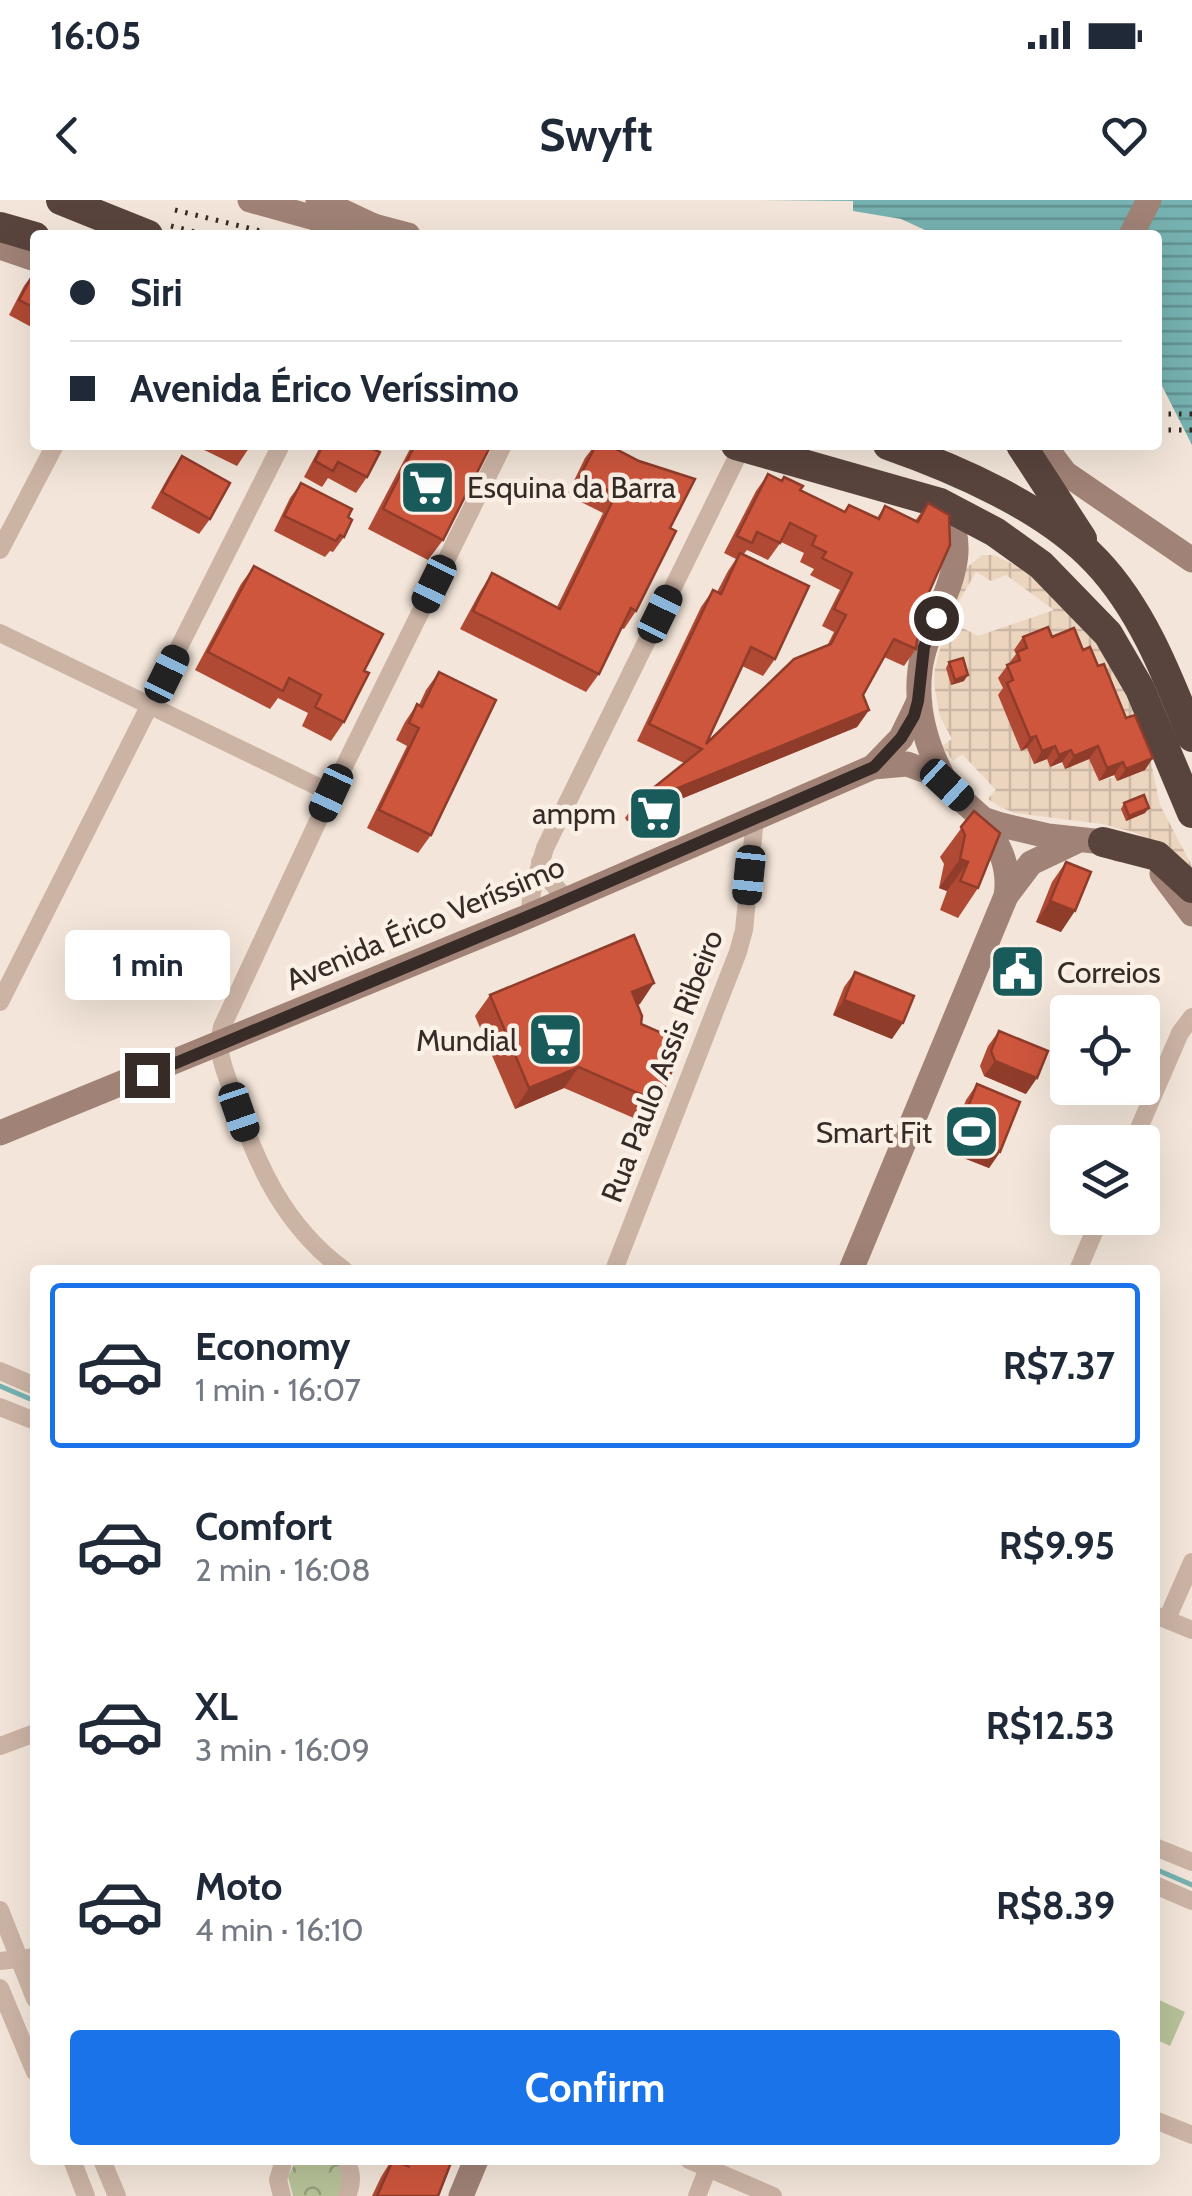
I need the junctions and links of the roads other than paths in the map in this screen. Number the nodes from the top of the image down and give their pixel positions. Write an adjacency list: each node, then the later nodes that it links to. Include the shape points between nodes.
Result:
1 (61, 200): 6 (highway)
2 (250, 200): 5 (main road, via 336,224)
3 (318, 200): 5 (main road)
4 (1148, 200): 8 (main road)
5 (374, 226): 7 (main road)
6 (136, 230)
7 (389, 230)
8 (1133, 230)
9 (0, 266): 10 (main road)
10 (30, 275)
11 (53, 450): 20 (street)
12 (279, 450): 25 (street)
13 (501, 450): 29 (street)
14 (737, 450): 34 (street)
15 (753, 450): 19 (highway)
16 (900, 450): 22 (highway, via 986,485)
17 (1025, 450): 22 (highway)
18 (1048, 450): 21 (main road, via 1065,473)
19 (940, 503): 24 (main road, via 954,524 957,554 924,647); 30 (highway, via 1041,565 1108,634 1140,690)
20 (0, 550)
21 (1192, 560)
22 (1096, 561): 26 (highway, via 1140,623)
23 (0, 633): 25 (street)
24 (918, 701): 27 (main road, via 901,738); 28 (main road, via 926,744)
25 (151, 707): 29 (street); 40 (street)
26 (1192, 737)
27 (874, 767): 28 (main road, via 907,764); 31 (main road, Avenida Érico Veríssimo)
28 (947, 785): 32 (main road)
29 (331, 793): 42 (street)
30 (1192, 813)
31 (755, 818): 37 (main road, Avenida Érico Veríssimo); 47 (street, Rua Paulo Assis Ribeiro, via 738,952)
32 (983, 818): 33 (main road); 36 (main road, via 1005,860)
33 (1090, 841): 35 (highway, via 1157,856); 36 (main road, via 1031,863); 38 (main road, via 1161,874)
34 (540, 862): 37 (street); 39 (street)
35 (1192, 888)
36 (1006, 896): 48 (main road)
37 (567, 900): 39 (main road, Avenida Érico Veríssimo)
38 (1192, 914)
39 (529, 916): 42 (main road, Avenida Érico Veríssimo)
40 (0, 1002)
41 (1192, 1017): 43 (street)
42 (217, 1046): 44 (main road, Avenida Érico Veríssimo); 46 (street, via 274,1194 298,1228)
43 (1140, 1125)
44 (0, 1133)
45 (1093, 1235): 49 (street)
46 (339, 1265)
47 (616, 1265)
48 (853, 1265)
49 (1080, 1265)
50 (0, 1372): 51 (street)
51 (30, 1384)
52 (0, 1406): 53 (street)
53 (30, 1419)
54 (1192, 1562): 55 (street)
55 (1161, 1617): 56 (street)
56 (1192, 1630)
57 (30, 1736): 58 (street)
58 (0, 1746)
59 (1160, 1849): 60 (street)
60 (1192, 1862)
61 (1160, 1887): 62 (street)
62 (1192, 1901)
63 (0, 1910): 64 (street)
64 (18, 1960): 66 (street)
65 (0, 1988): 67 (street)
66 (30, 1988)
67 (30, 2060)
68 (1160, 2122): 69 (street)
69 (1192, 2135)
70 (74, 2165): 77 (street)
71 (104, 2165): 78 (street)
72 (282, 2165): 79 (street)
73 (348, 2165): 80 (street)
74 (474, 2165): 81 (main road)
75 (700, 2165): 76 (street)
76 (708, 2168): 82 (street); 83 (street)
77 (86, 2196)
78 (118, 2196)
79 (282, 2196)
80 (347, 2196)
81 (462, 2196)
82 (697, 2196)
83 (773, 2196)

